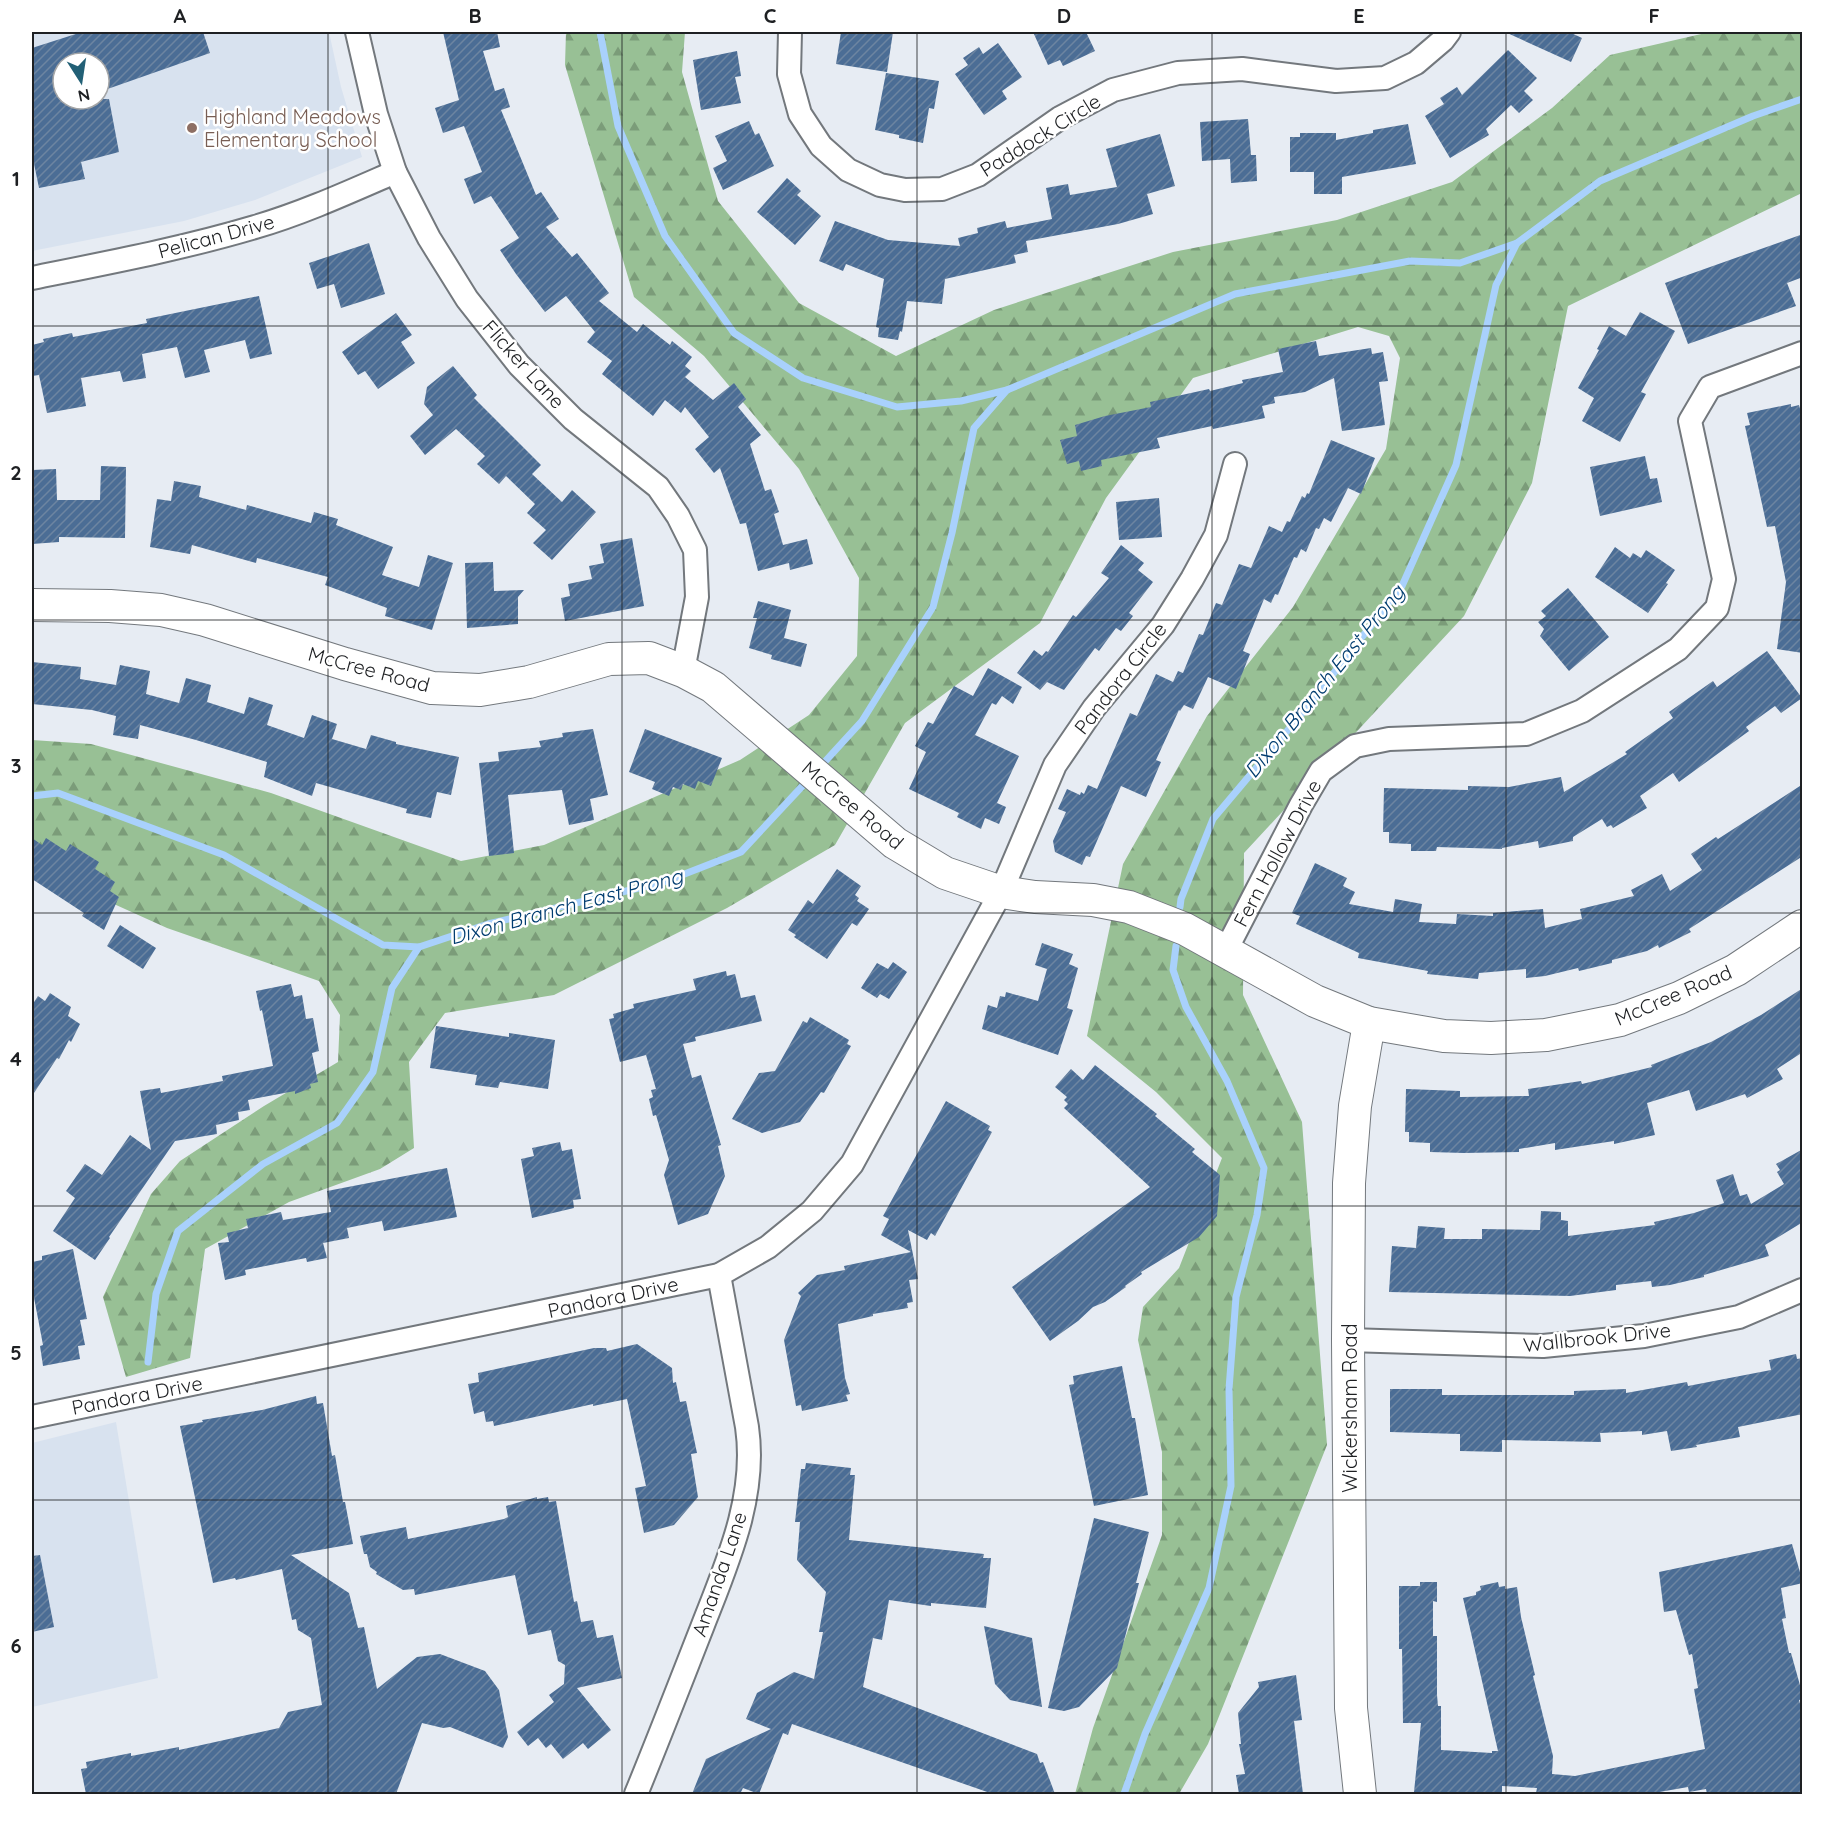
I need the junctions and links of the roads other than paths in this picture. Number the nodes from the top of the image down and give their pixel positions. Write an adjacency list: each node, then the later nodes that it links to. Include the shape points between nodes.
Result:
1 (357, 32): 4 (street, Flicker Lane, via 376,114)
2 (790, 32): 3 (street, Paddock Circle, via 789,74 800,114 821,146 849,171 880,185 906,190 942,189 978,175 1060,118 1113,90 1178,73 1242,69 1336,81 1385,78 1416,63)
3 (1449, 32)
4 (395, 172): 5 (street, Pelican Drive, via 257,227); 9 (street, Flicker Lane, via 467,299 519,365 573,419 658,487 678,516 694,550 697,597)
5 (32, 278)
6 (1803, 353): 12 (street, Fern Hollow Drive, via 1710,387 1690,421 1724,579 1717,608 1678,650 1582,711 1526,734 1389,739 1355,746 1321,771)
7 (1235, 464): 10 (street, Pandora Circle, via 1216,535 1192,579 1163,625 1094,708 1055,765)
8 (32, 605): 9 (street, McCree Road, via 161,610 432,688 480,690 529,682 609,659 649,658)
9 (683, 671): 10 (street, McCree Road, via 713,687 895,843 945,873)
10 (1001, 892): 12 (street, McCree Road, via 1130,907 1185,929); 14 (street, Pandora Drive, via 852,1164 812,1211 768,1247)
11 (1803, 926): 13 (street, McCree Road, via 1736,970 1679,998 1620,1020 1546,1035 1491,1038 1444,1036)
12 (1225, 952): 13 (street, McCree Road, via 1315,1001)
13 (1369, 1023): 16 (street, Wickersham Road, via 1353,1134)
14 (719, 1275): 17 (street, Pandora Drive); 18 (street, Amanda Lane, via 751,1452 749,1478 738,1531)
15 (1803, 1290): 16 (street, Wallbrook Drive, via 1739,1317 1644,1336 1543,1346)
16 (1348, 1340): 19 (street, Wickersham Road, via 1351,1708)
17 (32, 1417)
18 (636, 1794)
19 (1359, 1794)

